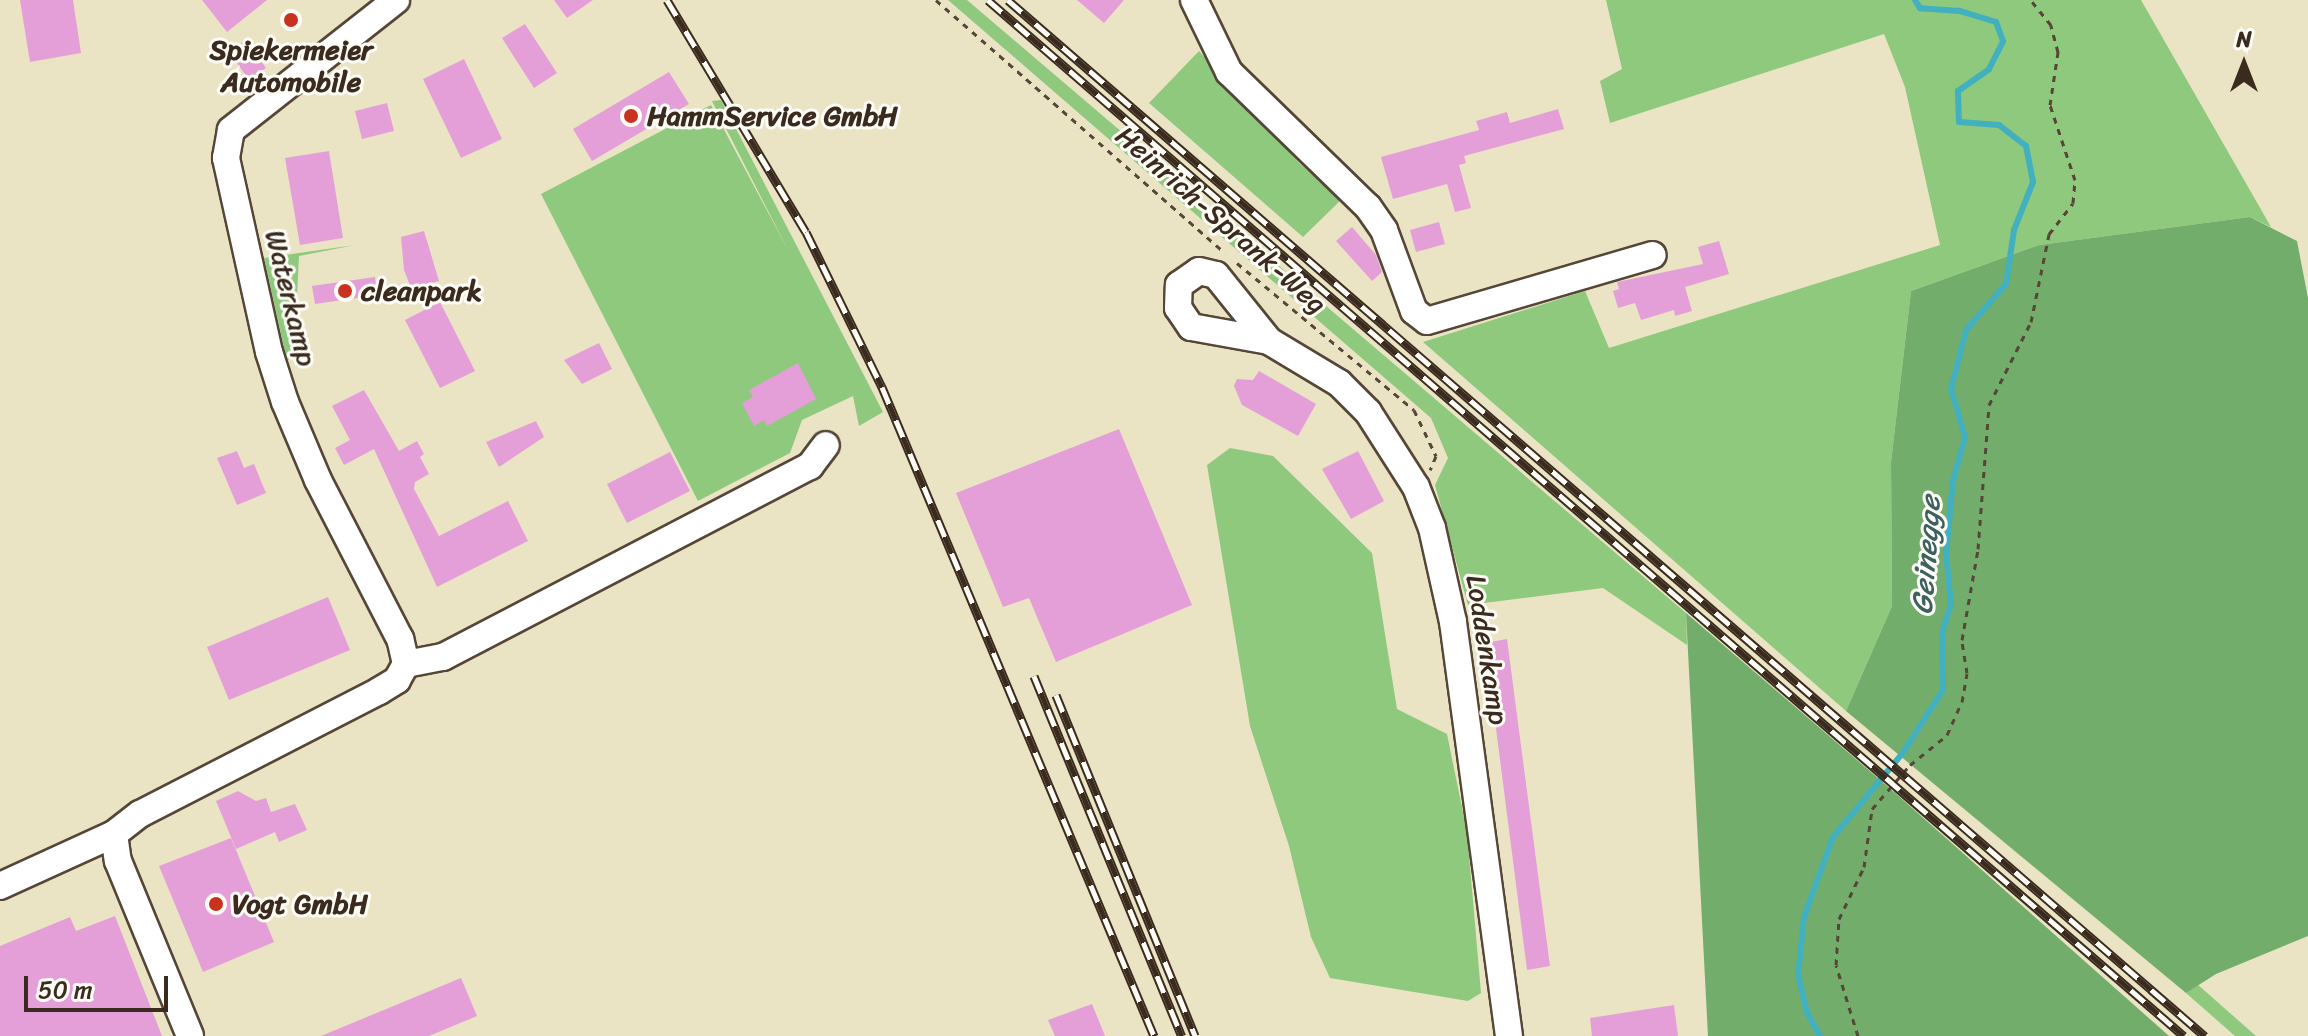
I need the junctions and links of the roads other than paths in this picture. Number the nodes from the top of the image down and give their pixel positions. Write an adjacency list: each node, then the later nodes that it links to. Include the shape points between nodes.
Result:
1 (1194, 0): 3 (street, via 1229,72 1368,207 1384,230 1414,311 1427,321)
2 (387, 2): 6 (street, Waterkamp, via 231,130 226,158 285,402 318,480 400,639)
3 (1653, 255)
4 (1269, 341): 10 (street, Loddenkamp, via 1339,383 1368,412 1416,487 1432,528 1453,622)
5 (826, 445): 6 (street, via 810,466 443,657)
6 (406, 664): 7 (street, via 397,680 379,691 140,814)
7 (114, 834): 8 (street); 9 (street, via 118,861)
8 (0, 886)
9 (190, 1036)
10 (1509, 1036)

